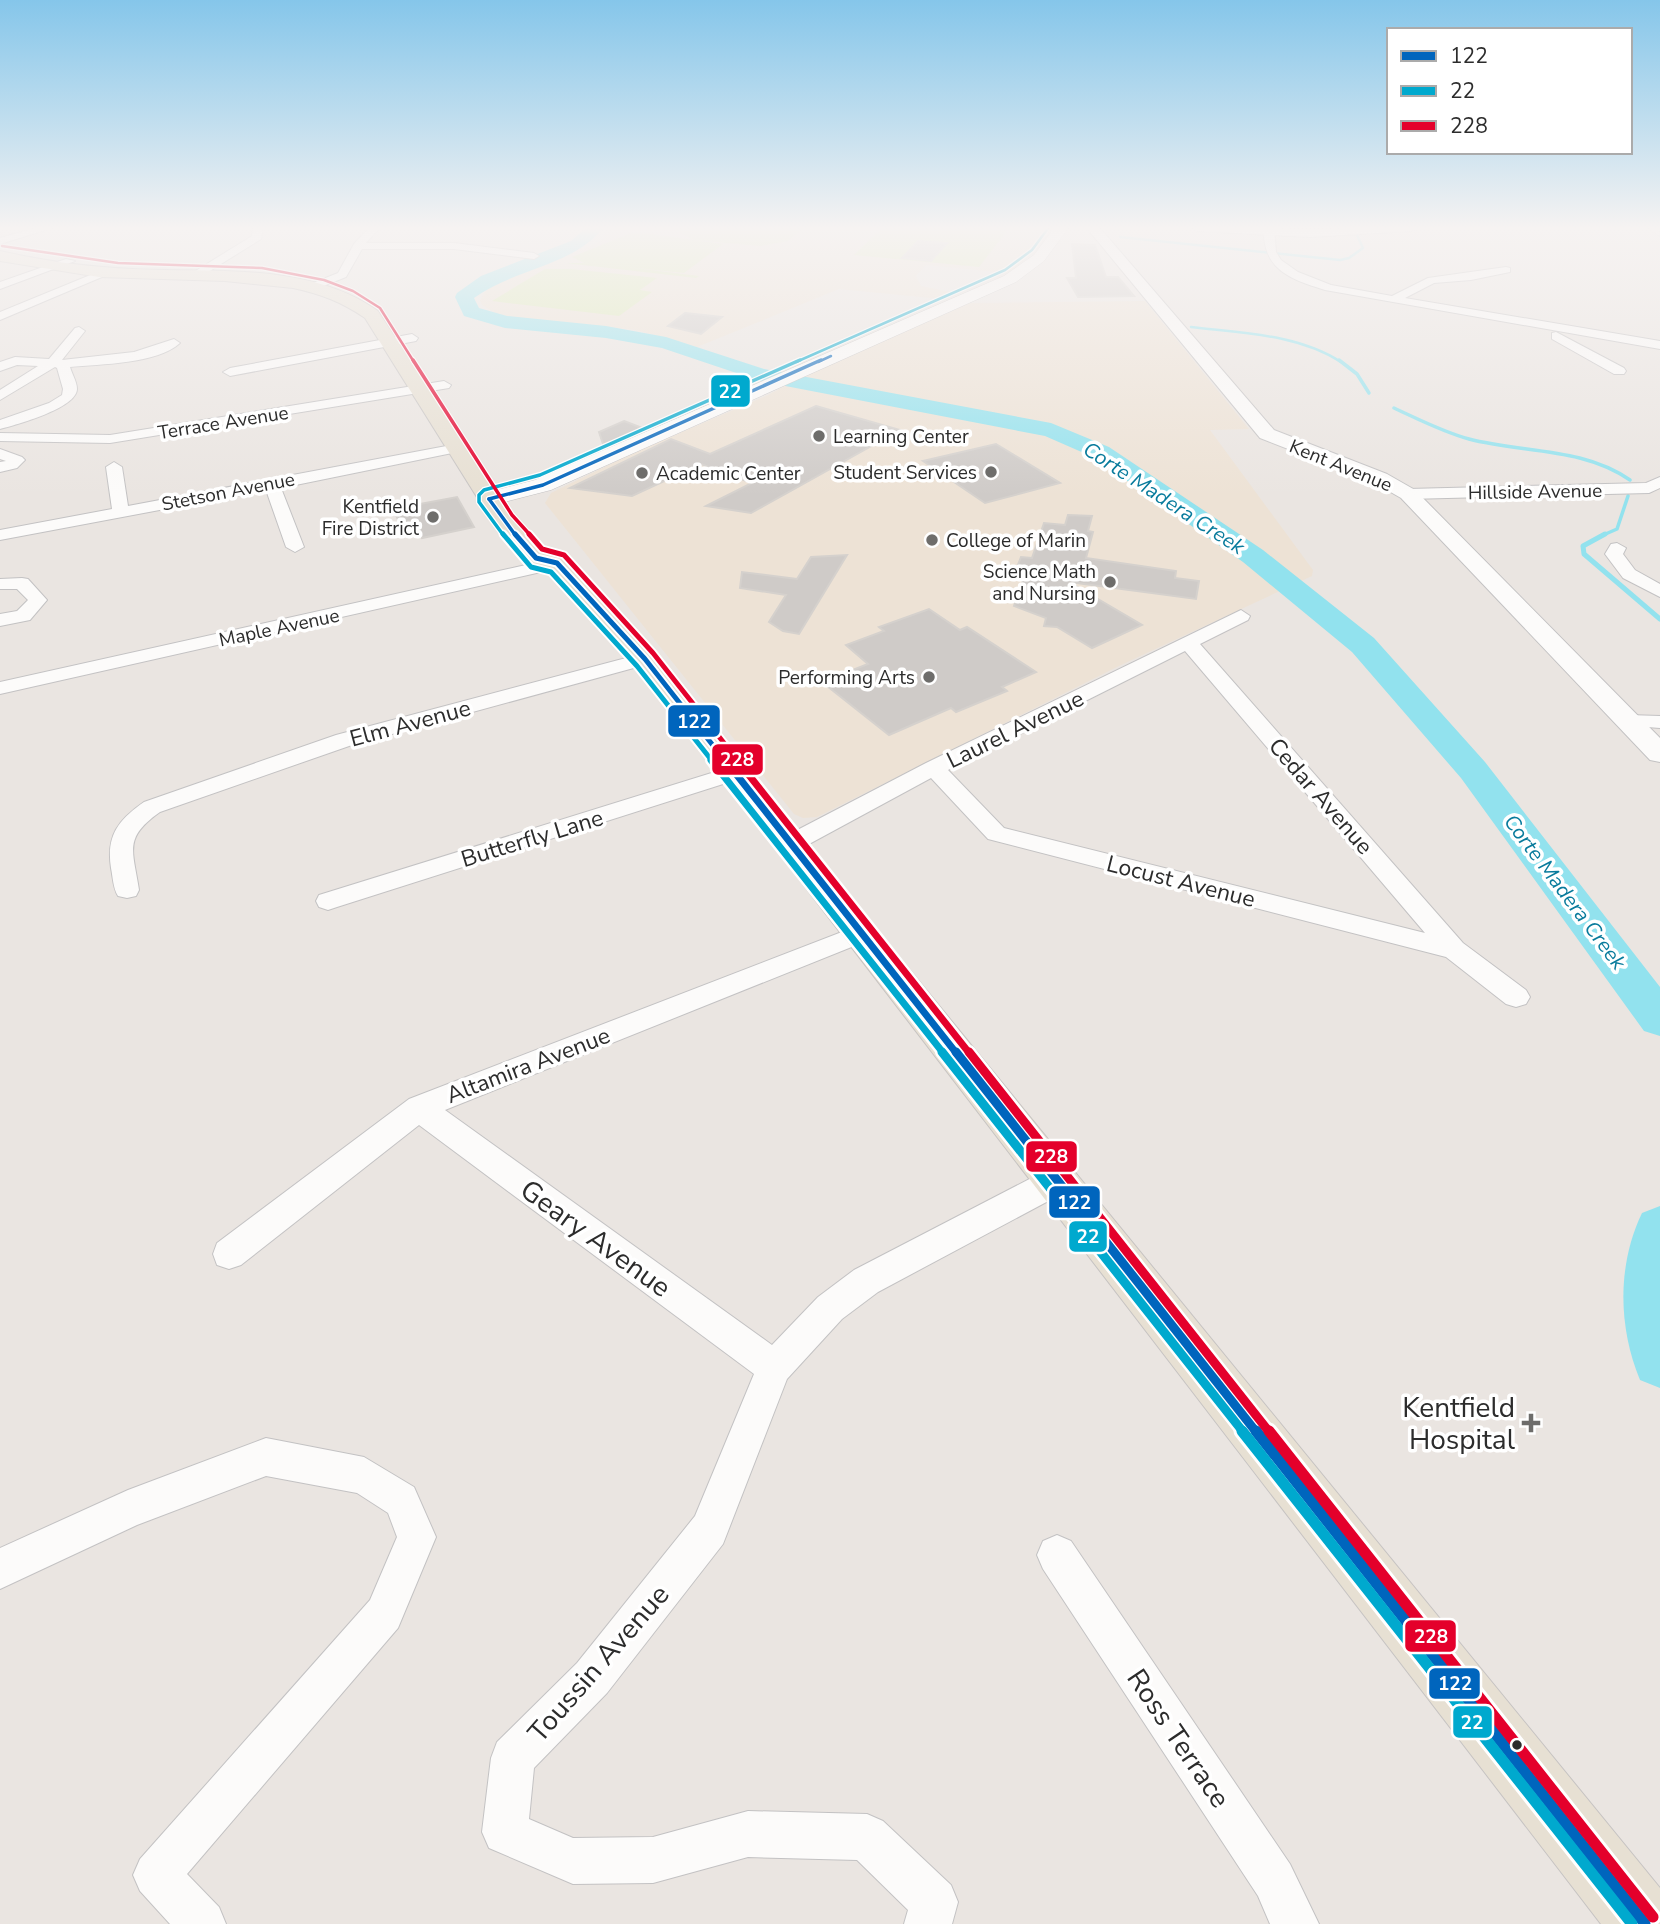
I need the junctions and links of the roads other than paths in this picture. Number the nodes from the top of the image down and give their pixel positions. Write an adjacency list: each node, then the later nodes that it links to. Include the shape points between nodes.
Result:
1 (373, 317): 9 (main road)
2 (397, 317): 8 (main road)
3 (922, 317): 27 (main road)
4 (1167, 317): 28 (street, Kent Avenue, via 1266,434 1380,478)
5 (1488, 317): 6 (street)
6 (1540, 326): 11 (street); 15 (street)
7 (79, 331): 12 (street)
8 (412, 338): 9 (street); 16 (main road)
9 (389, 342): 14 (street); 17 (main road)
10 (174, 343): 12 (street, via 136,356)
11 (1660, 345)
12 (58, 364): 13 (street, via 15,361); 18 (street); 19 (street, via 70,389 68,397)
13 (0, 367)
14 (230, 372)
15 (1619, 372)
16 (444, 385): 17 (street, Terrace Avenue); 27 (main road)
17 (419, 389): 20 (street, Terrace Avenue, via 110,439); 21 (main road)
18 (0, 396)
19 (0, 425)
20 (0, 438)
21 (457, 448): 26 (street, Stetson Avenue); 29 (main road)
22 (0, 454): 23 (street, via 17,460)
23 (0, 467)
24 (114, 467): 30 (street)
25 (1660, 482): 28 (street, Hillside Avenue, via 1649,488)
26 (271, 483): 30 (street, Stetson Avenue); 32 (street)
27 (517, 493): 29 (main road); 34 (main road, via 559,553)
28 (1408, 494): 42 (street, Kent Avenue)
29 (489, 499): 34 (main road, via 536,558)
30 (121, 512): 31 (street, Stetson Avenue)
31 (0, 535)
32 (295, 547)
33 (1617, 548): 36 (street, via 1614,554 1629,574)
34 (557, 563): 40 (main road); 41 (street, Maple Avenue)
35 (0, 584): 38 (street, via 22,583 38,600 23,616)
36 (1660, 592)
37 (1241, 616): 39 (street, Laurel Avenue)
38 (0, 620)
39 (1188, 642): 45 (street, Laurel Avenue); 52 (street, Cedar Avenue)
40 (645, 659): 46 (main road); 47 (street, Elm Avenue, via 344,740)
41 (0, 688)
42 (1628, 721): 43 (street); 44 (street, Kent Avenue)
43 (1660, 722)
44 (1660, 754)
45 (934, 768): 48 (street, Laurel Avenue); 52 (street, Locust Avenue, via 996,834)
46 (734, 774): 48 (main road); 50 (street, Butterfly Lane)
47 (178, 797): 49 (street, via 152,807 123,831)
48 (790, 844): 51 (main road)
49 (127, 890)
50 (328, 901)
51 (860, 934): 54 (street, Altamira Avenue); 55 (main road)
52 (1454, 950): 53 (street)
53 (1516, 997)
54 (419, 1108): 56 (street, Altamira Avenue); 57 (street, Geary Avenue)
55 (1056, 1181): 57 (street, Toussin Avenue, via 866,1281 830,1308); 63 (main road)
56 (229, 1254)
57 (774, 1368): 61 (street, Toussin Avenue, via 709,1530 592,1678 513,1758 505,1832 573,1861 653,1860 748,1834 867,1837 934,1902)
58 (1057, 1555): 62 (street, Ross Terrace, via 1274,1880)
59 (0, 1569): 60 (street, via 128,1508 266,1457 364,1476 401,1500 417,1537 384,1614 156,1875)
60 (202, 1924)
61 (928, 1924)
62 (1294, 1924)
63 (1645, 1924)

